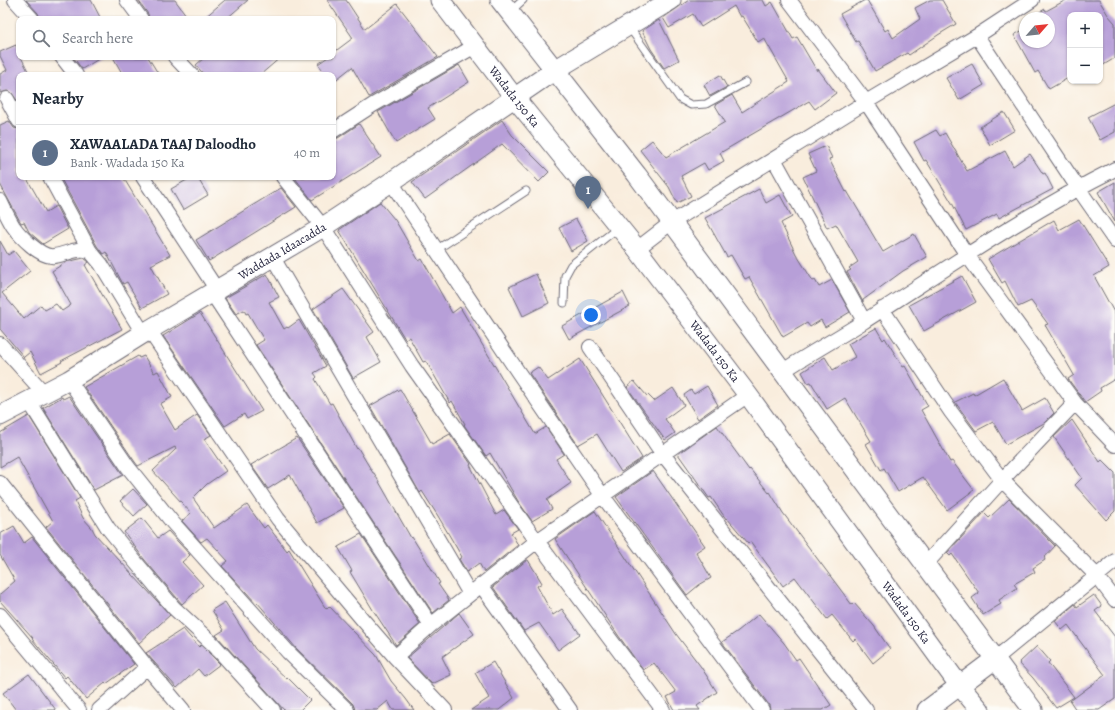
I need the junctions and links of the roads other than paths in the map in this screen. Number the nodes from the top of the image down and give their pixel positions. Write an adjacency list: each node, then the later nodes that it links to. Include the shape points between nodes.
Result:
1 (15, 0): 8 (street)
2 (127, 0): 9 (street)
3 (440, 0): 12 (street, Wadada 150 Ka)
4 (789, 0): 21 (street)
5 (1032, 0): 11 (street)
6 (663, 2): 10 (street, Waddada Idaacadda)
7 (511, 4): 15 (street)
8 (29, 16)
9 (139, 16)
10 (628, 26): 15 (street, Waddada Idaacadda); 18 (lane, via 680,99 691,105 706,104)
11 (977, 36): 21 (street); 30 (street)
12 (475, 46): 19 (street, Wadada 150 Ka); 23 (street)
13 (64, 60): 16 (street)
14 (178, 60): 17 (street)
15 (555, 70): 19 (street, Waddada Idaacadda); 33 (street)
16 (74, 72)
17 (189, 72)
18 (746, 82)
19 (514, 97): 29 (street, Waddada Idaacadda); 35 (street, Wadada 150 Ka)
20 (7, 99): 22 (street)
21 (866, 102): 24 (street); 40 (street)
22 (16, 116)
23 (336, 129)
24 (774, 159): 33 (street); 45 (street)
25 (1115, 170): 30 (street)
26 (52, 180): 39 (street)
27 (145, 180): 42 (street)
28 (285, 180): 34 (street)
29 (391, 182): 34 (street, Waddada Idaacadda); 38 (street)
30 (1078, 188): 36 (street); 40 (street)
31 (526, 191): 38 (lane)
32 (0, 201): 39 (street, via 14,226 33,247 43,253 53,256 82,249)
33 (672, 222): 37 (street); 49 (street)
34 (323, 226): 41 (street, Waddada Idaacadda); 60 (street, via 412,366)
35 (619, 226): 37 (street, Wadada 150 Ka); 43 (lane, via 570,265 565,276)
36 (1115, 241)
37 (637, 249): 51 (street, Wadada 150 Ka)
38 (436, 250): 59 (street)
39 (90, 251): 46 (street)
40 (967, 255): 44 (street); 53 (street)
41 (272, 256): 42 (street, Waddada Idaacadda); 64 (street)
42 (214, 291): 46 (street, Waddada Idaacadda); 67 (street)
43 (564, 302)
44 (882, 309): 45 (street); 57 (street)
45 (864, 321): 49 (street)
46 (146, 331): 50 (street, Waddada Idaacadda); 68 (street, via 278,519)
47 (0, 344): 52 (street)
48 (590, 347): 56 (street)
49 (782, 371): 62 (street)
50 (69, 380): 52 (street, Waddada Idaacadda); 76 (street, via 128,467 173,523 288,652)
51 (748, 395): 56 (street); 71 (street, Wadada 150 Ka)
52 (37, 397): 54 (street, Waddada Idaacadda); 75 (street, via 108,528 174,608 213,644)
53 (1075, 403): 55 (street); 57 (street)
54 (0, 416)
55 (1115, 445)
56 (662, 454): 59 (street); 81 (street)
57 (1002, 480): 62 (street); 63 (street)
58 (0, 483): 70 (street)
59 (602, 495): 60 (street); 80 (street)
60 (537, 541): 64 (street); 79 (street)
61 (1115, 561): 63 (street)
62 (925, 565): 69 (street)
63 (1097, 576): 65 (street); 69 (street)
64 (475, 589): 67 (street); 78 (street)
65 (1115, 600)
66 (0, 615): 72 (street)
67 (431, 626): 68 (street)
68 (395, 657): 77 (street)
69 (995, 659): 71 (street); 84 (street)
70 (147, 667): 73 (street); 74 (street)
71 (959, 685): 82 (street); 83 (street, Wadada 150 Ka)
72 (79, 710)
73 (99, 710)
74 (183, 710)
75 (273, 710)
76 (346, 710)
77 (445, 710)
78 (570, 710)
79 (663, 710)
80 (762, 710)
81 (866, 710)
82 (927, 710)
83 (980, 710)
84 (1033, 710)

